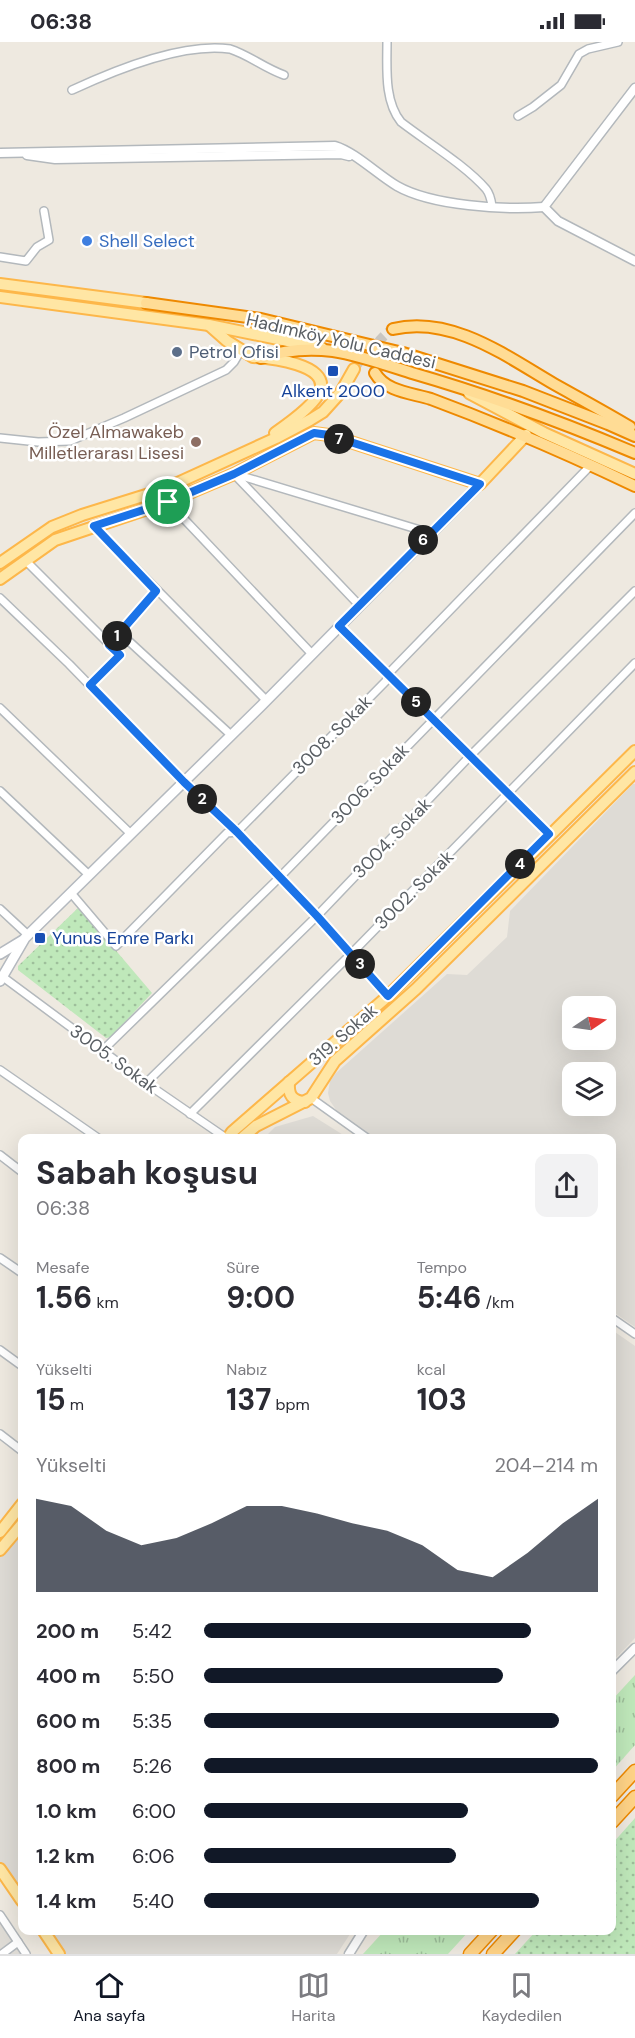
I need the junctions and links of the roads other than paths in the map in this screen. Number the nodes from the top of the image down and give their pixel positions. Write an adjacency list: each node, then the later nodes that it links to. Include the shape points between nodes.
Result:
1 (387, 42): 9 (street, via 389,94 396,116 486,189)
2 (618, 42): 7 (street, via 579,54 561,85)
3 (178, 45): 4 (street, via 227,48); 6 (street)
4 (284, 75)
5 (635, 88): 10 (street)
6 (72, 90)
7 (518, 116)
8 (1, 153): 9 (street, via 55,159 341,154 357,159 400,188 422,197)
9 (492, 206): 10 (street)
10 (544, 207): 13 (street, via 558,221)
11 (44, 211): 12 (street, via 49,240 26,261)
12 (0, 257)
13 (635, 261)
14 (0, 285): 16 (main road, Hadımköy Yolu Caddesi)
15 (0, 297): 17 (main road, Hadımköy Yolu Caddesi)
16 (146, 303): 27 (highway, Hadımköy Yolu Caddesi, via 261,319 395,351 523,391)
17 (209, 325): 19 (main road); 20 (main road, Hadımköy Yolu Caddesi)
18 (393, 329): 25 (highway, via 426,327 477,341)
19 (241, 350): 21 (main road); 28 (street, via 226,370 70,441)
20 (333, 351): 21 (highway, Hadımköy Yolu Caddesi, via 298,350); 22 (highway, Hadımköy Yolu Caddesi)
21 (261, 358): 29 (main road, via 309,369 319,377 321,385 316,398 303,411)
22 (376, 368): 24 (highway, Hadımköy Yolu Caddesi); 26 (highway, via 384,385)
23 (354, 369): 29 (main road, via 323,412)
24 (459, 386): 30 (highway, Hadımköy Yolu Caddesi); 33 (main road, via 544,433)
25 (635, 430)
26 (526, 435): 31 (highway); 34 (main road)
27 (635, 436)
28 (0, 438)
29 (247, 451): 36 (main road)
30 (635, 453)
31 (591, 465): 35 (highway); 53 (street, 3008. Sokak)
32 (234, 474): 34 (main road, via 314,433); 37 (main road); 40 (street); 47 (street)
33 (635, 474)
34 (480, 484): 40 (main road)
35 (635, 486)
36 (162, 490): 37 (main road); 42 (main road, via 52,527)
37 (168, 502): 39 (main road); 51 (street)
38 (635, 513): 57 (street, 3006. Sokak)
39 (94, 526): 41 (main road, via 55,540); 44 (street)
40 (430, 533): 47 (main road)
41 (26, 561): 43 (main road); 50 (street)
42 (0, 563)
43 (0, 579)
44 (156, 591): 49 (street); 55 (street)
45 (635, 591): 60 (street, 3004. Sokak)
46 (0, 598): 54 (street)
47 (359, 605): 48 (main road)
48 (339, 626): 51 (main road); 53 (street)
49 (120, 633): 50 (street); 58 (street)
50 (109, 645): 54 (street, via 120,655)
51 (311, 653): 55 (main road)
52 (635, 663): 64 (street, 3002. Sokak)
53 (388, 674): 57 (street); 65 (street, 3008. Sokak, via 386,681)
54 (90, 685): 62 (street)
55 (266, 700): 58 (main road)
56 (0, 708): 66 (street)
57 (433, 719): 60 (street); 69 (street, 3006. Sokak)
58 (231, 735): 62 (main road)
59 (635, 751): 67 (main road, 319. Sokak)
60 (470, 756): 64 (street); 72 (street, 3004. Sokak)
61 (635, 772): 83 (main road, 319. Sokak, via 416,989 335,1061)
62 (184, 782): 65 (street); 66 (main road)
63 (0, 791): 68 (street)
64 (508, 793): 67 (street); 75 (street, 3002. Sokak)
65 (237, 832): 69 (street); 70 (street, 3008. Sokak, via 227,833 116,946)
66 (131, 834): 68 (main road)
67 (549, 834): 77 (main road, 319. Sokak)
68 (89, 875): 70 (main road)
69 (280, 878): 72 (street); 78 (street, 3006. Sokak)
70 (70, 893): 73 (main road)
71 (0, 909): 73 (street)
72 (317, 916): 75 (street); 82 (street, 3004. Sokak)
73 (26, 937): 74 (main road); 76 (main road)
74 (0, 954)
75 (351, 954): 77 (street); 85 (street, 3002. Sokak)
76 (2, 979): 78 (street, 3005. Sokak)
77 (388, 996): 80 (main road, 319. Sokak)
78 (102, 1051): 82 (street, 3005. Sokak)
79 (0, 1070): 86 (street)
80 (302, 1071): 81 (main road, 319. Sokak); 83 (main road, via 316,1077)
81 (289, 1082): 84 (main road, via 292,1098); 88 (main road, 319. Sokak)
82 (146, 1083): 85 (street, 3005. Sokak)
83 (319, 1086): 84 (main road, 319. Sokak)
84 (308, 1100): 89 (main road); 90 (street)
85 (190, 1114): 87 (street, 3005. Sokak)
86 (92, 1134)
87 (221, 1134)
88 (230, 1134)
89 (247, 1134)
90 (361, 1134)
91 (0, 1155): 92 (street)
92 (18, 1169)
93 (0, 1257): 94 (street)
94 (18, 1271)
95 (616, 1321): 96 (street)
96 (635, 1334)
97 (0, 1350): 98 (street)
98 (18, 1363)
99 (0, 1434): 100 (street)
100 (18, 1448)
101 (18, 1508): 103 (main road)
102 (18, 1529): 104 (main road)
103 (0, 1532)
104 (0, 1550)
105 (635, 1647): 106 (street)
106 (616, 1667)
107 (635, 1771): 108 (highway)
108 (616, 1792)
109 (635, 1797): 110 (highway)
110 (616, 1818)
111 (0, 1869): 112 (main road)
112 (18, 1895)
113 (0, 1915): 118 (street)
114 (46, 1935): 121 (main road)
115 (361, 1935): 122 (street)
116 (487, 1935): 123 (highway)
117 (510, 1935): 124 (highway)
118 (18, 1942): 119 (street); 120 (street)
119 (2, 1954)
120 (26, 1954)
121 (58, 1954)
122 (349, 1954)
123 (470, 1954)
124 (493, 1954)

